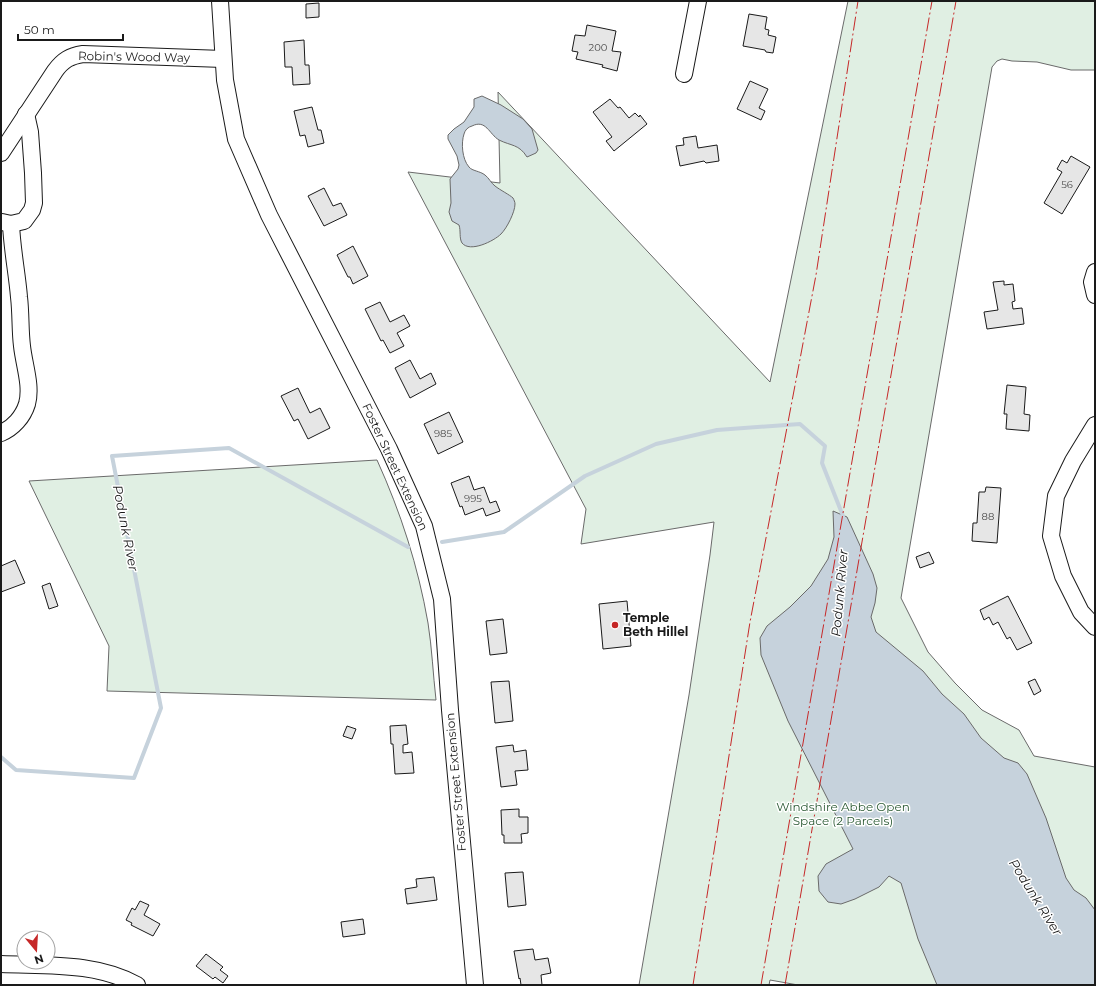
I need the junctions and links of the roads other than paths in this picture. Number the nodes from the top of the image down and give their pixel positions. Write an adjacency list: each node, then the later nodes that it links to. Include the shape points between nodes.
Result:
1 (220, 1): 3 (street, Foster Street Extension)
2 (698, 1): 4 (street)
3 (223, 59): 5 (street, Robin's Wood Way, via 83,54 72,56 60,65); 15 (street, Foster Street Extension, via 236,139 269,215 389,449 424,526 442,599)
4 (684, 74)
5 (26, 114): 6 (street, Robin's Wood Way); 7 (street, via 30,132 34,203 24,221)
6 (1, 153)
7 (6, 223): 11 (street, via 12,241 21,309 21,338 28,393 20,419)
8 (1095, 272): 9 (street, via 1092,282)
9 (1095, 295)
10 (1095, 426): 12 (street, via 1073,461 1056,496 1051,536 1063,576 1081,612)
11 (1, 433)
12 (1095, 627)
13 (1, 964): 14 (street, via 91,968 124,977)
14 (138, 985)
15 (475, 985)

